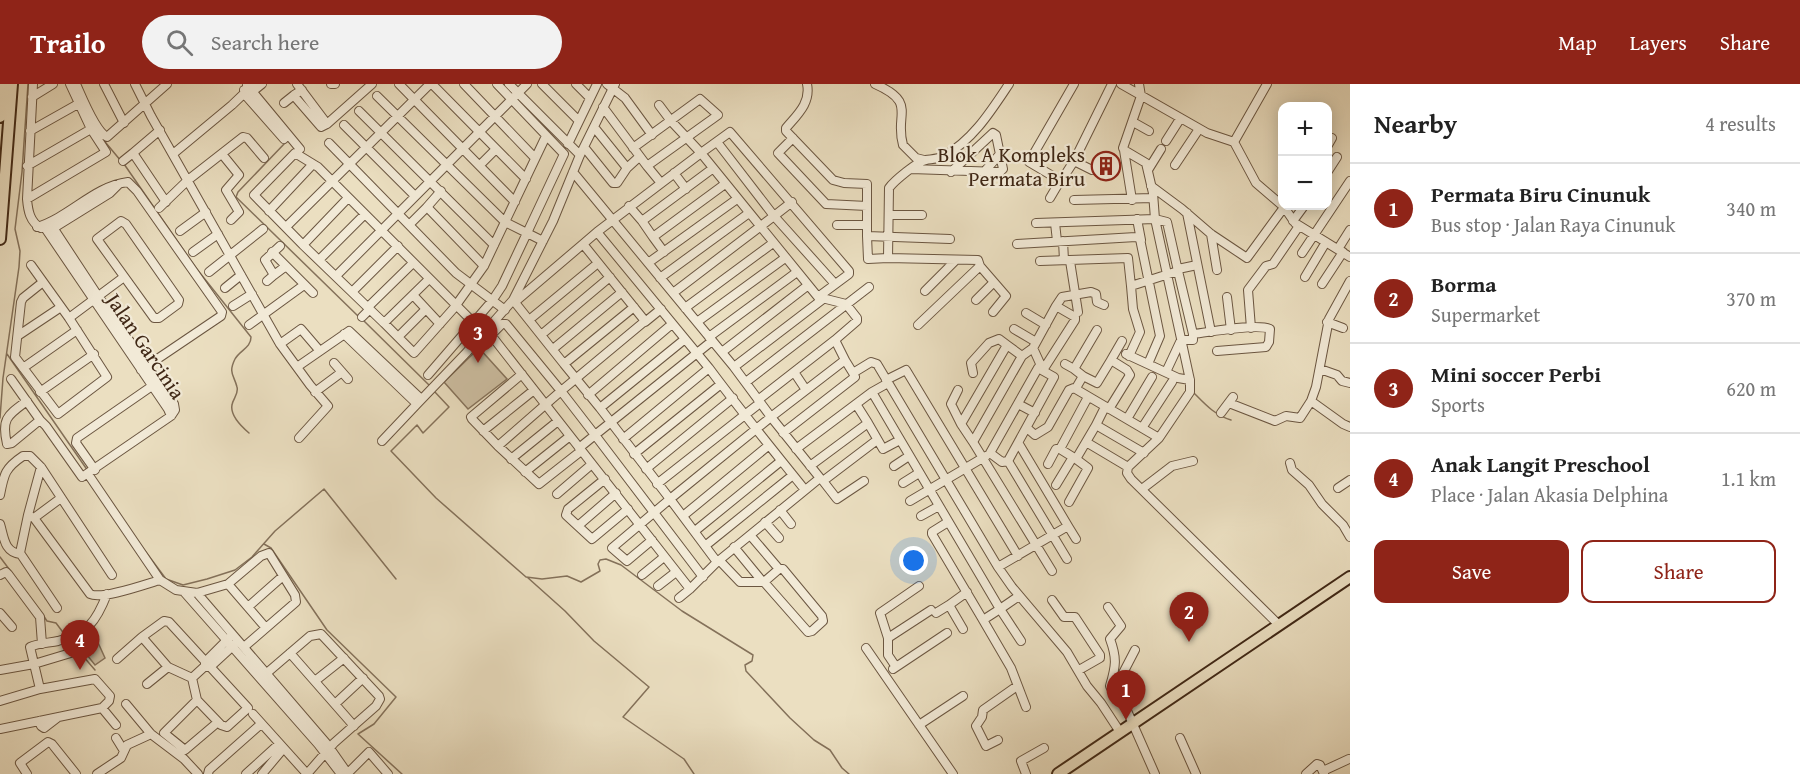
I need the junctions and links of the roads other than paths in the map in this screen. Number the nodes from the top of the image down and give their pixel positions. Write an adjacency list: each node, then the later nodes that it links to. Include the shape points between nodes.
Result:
1 (3, 84): 45 (highway)
2 (12, 84): 177 (highway)
3 (33, 84): 36 (street, Jalan Garcinia)
4 (53, 84): 36 (street)
5 (70, 84): 40 (street)
6 (76, 84): 52 (street, via 103,135 108,137)
7 (104, 84): 52 (street)
8 (135, 84): 41 (street)
9 (167, 84): 41 (street)
10 (262, 84): 31 (street)
11 (399, 84): 38 (street)
12 (431, 84): 38 (street); 61 (street)
13 (464, 84): 47 (street)
14 (497, 84): 34 (street)
15 (509, 84): 34 (street)
16 (527, 84): 34 (street)
17 (542, 84): 49 (street)
18 (576, 84): 37 (street)
19 (597, 84): 37 (street)
20 (807, 84): 66 (street, via 804,106 786,128)
21 (875, 84): 91 (street, via 901,102 901,140 916,158)
22 (1009, 84): 91 (street, via 988,117 954,149 941,158)
23 (1074, 84): 115 (street, via 1029,162)
24 (1112, 84): 93 (street)
25 (1120, 84): 35 (street)
26 (1139, 84): 35 (street)
27 (1267, 84): 70 (street)
28 (369, 85): 53 (street)
29 (611, 85): 43 (street); 63 (street)
30 (300, 87): 32 (street); 53 (street)
31 (249, 88): 67 (street); 77 (street); 83 (street)
32 (294, 96): 39 (street); 53 (street, via 321,127)
33 (377, 96): 46 (street)
34 (515, 96): 47 (street); 64 (street); 72 (street)
35 (1142, 96): 48 (street); 51 (street)
36 (32, 97): 59 (street, Jalan Garcinia)
37 (590, 98): 49 (street)
38 (415, 100): 46 (street); 75 (street)
39 (284, 103)
40 (78, 104): 56 (street); 59 (street)
41 (146, 104): 52 (street); 58 (street)
42 (658, 105): 50 (street)
43 (603, 107): 55 (street); 76 (street)
44 (359, 111): 62 (street)
45 (0, 117)
46 (398, 117): 62 (street); 96 (street)
47 (495, 117): 61 (street); 90 (street)
48 (1180, 118): 57 (street); 68 (street)
49 (579, 121): 72 (street)
50 (670, 121): 63 (street); 65 (street); 65 (street, via 700,99 718,115)
51 (1133, 122): 60 (street); 80 (street, via 1123,143)
52 (124, 123)
53 (327, 123)
54 (344, 125): 74 (street)
55 (594, 126): 73 (street); 102 (street)
56 (91, 129): 100 (street); 126 (street, via 105,153)
57 (1199, 129): 70 (street); 98 (street)
58 (160, 130): 81 (street); 83 (street)
59 (30, 131): 100 (street, Jalan Garcinia)
60 (1149, 131)
61 (479, 132): 75 (street); 78 (street)
62 (382, 133): 74 (street); 113 (street)
63 (652, 135): 76 (street)
64 (546, 136): 90 (street); 171 (street, via 564,154)
65 (686, 138): 82 (street); 101 (street)
66 (793, 138): 135 (street, via 833,180 867,184); 135 (street, via 778,153 821,200 831,205)
67 (284, 139)
68 (1166, 141)
69 (717, 142): 82 (street); 133 (street, via 732,132); 149 (street)
70 (1234, 142): 130 (street, via 1256,183)
71 (329, 143): 95 (street)
72 (569, 145): 85 (street)
73 (584, 147): 85 (street); 102 (street, via 613,183)
74 (367, 148): 95 (street); 122 (street)
75 (462, 148): 96 (street); 97 (street)
76 (633, 148): 87 (street)
77 (300, 149)
78 (496, 149): 97 (street); 111 (street)
79 (1161, 149): 106 (street)
80 (1124, 150): 106 (street, via 1144,160); 129 (street)
81 (133, 153): 92 (street); 132 (street)
82 (701, 153): 103 (street); 110 (street)
83 (173, 154): 112 (street)
84 (222, 154): 89 (street, via 245,137); 112 (street); 153 (street, via 239,175 226,190 239,212)
85 (579, 154): 107 (street)
86 (1000, 154): 108 (street, via 993,133); 109 (street); 109 (street, via 1003,169)
87 (639, 157): 101 (street); 102 (street)
88 (1337, 157): 99 (street)
89 (264, 158)
90 (535, 158): 111 (street)
91 (924, 160): 104 (street)
92 (123, 161)
93 (1074, 161): 105 (street); 115 (street, via 1063,181)
94 (313, 164): 114 (street); 141 (street); 141 (street, via 296,153 255,193)
95 (350, 164): 114 (street); 143 (street)
96 (446, 165): 113 (street); 155 (street)
97 (480, 165): 131 (street)
98 (1175, 165)
99 (1332, 165)
100 (27, 166): 126 (street, Jalan Garcinia)
101 (647, 166): 117 (street)
102 (627, 168)
103 (712, 169): 118 (street); 120 (street)
104 (912, 169): 108 (street); 147 (street, via 892,183)
105 (1092, 170)
106 (1148, 170): 119 (street)
107 (573, 172): 150 (street); 179 (street)
108 (951, 172): 109 (street)
109 (984, 172)
110 (674, 174): 117 (street); 120 (street)
111 (525, 179): 131 (street)
112 (188, 180): 132 (street); 142 (street)
113 (430, 180): 121 (street); 122 (street)
114 (333, 181): 123 (street); 163 (street)
115 (1059, 181): 124 (street)
116 (1350, 181): 173 (street)
117 (661, 183): 134 (street)
118 (725, 184): 127 (street); 176 (street)
119 (1151, 186): 125 (street); 145 (street)
120 (686, 189): 154 (street)
121 (441, 191): 136 (street); 187 (street)
122 (415, 196): 143 (street)
123 (348, 198): 146 (street); 186 (street)
124 (1050, 198)
125 (1153, 198): 129 (street); 152 (street)
126 (27, 199): 162 (street, Jalan Garcinia, via 28,210)
127 (737, 199): 144 (street); 193 (street)
128 (1074, 200): 129 (street)
129 (1132, 200)
130 (1278, 200)
131 (515, 201): 155 (street)
132 (166, 202): 137 (street)
133 (792, 202): 149 (street); 231 (street, via 849,271)
134 (629, 206): 150 (street); 154 (street)
135 (867, 206): 161 (street)
136 (427, 207): 159 (street); 211 (street)
137 (159, 208)
138 (1282, 210): 172 (street, via 1247,258)
139 (1287, 210): 158 (street)
140 (1302, 210): 158 (street)
141 (269, 211): 163 (street)
142 (206, 212): 168 (street); 170 (street)
143 (398, 213): 159 (street); 166 (street)
144 (749, 213): 164 (street); 224 (street)
145 (1187, 213): 172 (street); 209 (street)
146 (365, 214): 166 (street); 201 (street)
147 (890, 215): 148 (street); 175 (street)
148 (922, 215)
149 (774, 216): 164 (street); 231 (street)
150 (614, 219): 169 (street); 207 (street)
151 (1137, 219): 152 (street); 157 (street); 180 (street)
152 (1155, 219): 213 (street, via 1167,222); 217 (street)
153 (231, 220)
154 (642, 221): 176 (street)
155 (505, 222): 171 (street); 187 (street)
156 (1036, 223): 157 (street)
157 (1055, 223): 181 (street)
158 (1296, 224): 173 (street); 282 (street, via 1273,264 1266,266 1248,290)
159 (409, 225): 234 (street)
160 (837, 225): 161 (street)
161 (866, 225): 174 (street)
162 (46, 227): 248 (street, Jalan Garcinia); 319 (street, via 107,187 131,184 222,312)
163 (286, 227): 186 (street)
164 (761, 227): 183 (street); 243 (street)
165 (263, 229): 195 (street)
166 (381, 230): 189 (street); 220 (street)
167 (1350, 230): 190 (street)
168 (180, 231)
169 (597, 232): 184 (street); 264 (street)
170 (218, 234): 191 (street); 195 (street)
171 (529, 234): 179 (street); 251 (street)
172 (1211, 234): 214 (street)
173 (1314, 235): 182 (street); 194 (street)
174 (867, 236): 175 (street); 198 (street, via 868,259)
175 (890, 236): 178 (street); 198 (street)
176 (653, 237): 193 (street)
177 (0, 239)
178 (950, 239)
179 (541, 240): 252 (street)
180 (1141, 240): 181 (street, via 1136,237); 196 (street)
181 (1060, 241): 185 (street); 204 (street)
182 (1326, 242): 190 (street); 222 (street)
183 (773, 243): 197 (street); 261 (street)
184 (583, 244): 206 (street); 252 (street)
185 (1017, 244)
186 (303, 245): 201 (street)
187 (494, 245): 211 (street)
188 (280, 246): 192 (street)
189 (398, 246): 205 (street); 240 (street)
190 (1341, 250): 200 (street); 232 (street)
191 (193, 252)
192 (272, 252): 210 (street); 219 (street, via 265,260)
193 (664, 252): 207 (street)
194 (1302, 253)
195 (231, 255): 215 (street); 218 (street)
196 (1144, 256): 199 (street); 228 (street)
197 (785, 258): 216 (street); 273 (street)
198 (888, 258): 202 (street)
199 (1128, 258): 204 (street); 236 (street)
200 (1350, 258)
201 (319, 260): 220 (street)
202 (955, 261): 212 (street, via 978,261); 239 (street)
203 (1040, 261): 204 (street)
204 (1067, 261): 246 (street)
205 (413, 263): 225 (street); 260 (street)
206 (598, 263): 221 (street); 271 (street)
207 (648, 263): 224 (street)
208 (31, 265): 229 (street)
209 (1197, 265): 213 (street); 288 (street)
210 (286, 266): 219 (street); 233 (street)
211 (484, 266): 234 (street)
212 (980, 266): 230 (street); 280 (street)
213 (1178, 270): 217 (street); 291 (street)
214 (1217, 270)
215 (209, 272)
216 (796, 272): 235 (street); 295 (street)
217 (1168, 274): 228 (street); 298 (street)
218 (242, 275): 238 (street); 244 (street)
219 (274, 275): 227 (street)
220 (336, 276): 240 (street)
221 (610, 277): 241 (street); 290 (street)
222 (1305, 277)
223 (124, 278): 223 (street, via 97,239 121,221 179,300 178,304 157,319); 248 (street)
224 (660, 278): 243 (street)
225 (429, 279): 245 (street); 256 (street)
226 (1350, 280): 274 (street)
227 (267, 281)
228 (1149, 281): 236 (street); 316 (street, via 1160,336)
229 (44, 282): 258 (street); 292 (street, via 23,297)
230 (993, 283): 250 (street); 265 (street, via 1006,297)
231 (836, 284): 249 (street)
232 (1322, 284)
233 (304, 285): 242 (street); 268 (street)
234 (471, 286): 251 (street); 256 (street)
235 (807, 286): 249 (street); 305 (street)
236 (1131, 286): 316 (street, via 1140,332 1128,355)
237 (868, 287): 253 (street)
238 (225, 288)
239 (925, 291)
240 (352, 292): 260 (street)
241 (622, 292): 259 (street); 302 (street)
242 (313, 293)
243 (674, 293): 261 (street)
244 (252, 294): 255 (street); 268 (street)
245 (413, 295): 262 (street); 275 (street)
246 (1076, 295): 254 (street, via 1095,293 1097,302); 257 (street, via 1061,298); 266 (street)
247 (1227, 297): 287 (street)
248 (96, 298): 270 (street); 319 (street, Jalan Garcinia)
249 (820, 298): 253 (street); 317 (street)
250 (976, 300)
251 (492, 301): 263 (street); 276 (street)
252 (514, 301): 263 (street); 271 (street)
253 (846, 304): 296 (street, via 857,321); 339 (street)
254 (1104, 305)
255 (233, 306)
256 (455, 306): 276 (street); 277 (street)
257 (1056, 306): 281 (street); 324 (street, via 1075,320)
258 (61, 307): 270 (street); 292 (street)
259 (634, 307): 272 (street); 314 (street)
260 (369, 308): 269 (street); 275 (street)
261 (685, 308): 273 (street)
262 (426, 309): 277 (street); 293 (street)
263 (505, 309): 289 (street)
264 (661, 309): 272 (street); 278 (street)
265 (993, 312)
266 (1078, 312)
267 (1026, 313): 281 (street)
268 (263, 314): 279 (street); 299 (street)
269 (362, 317)
270 (69, 318): 285 (street)
271 (529, 321): 290 (street)
272 (645, 322): 334 (street)
273 (697, 322): 295 (street)
274 (1327, 322): 283 (street); 323 (street)
275 (384, 323): 293 (street)
276 (474, 323): 289 (street); 308 (street)
277 (440, 324): 293 (street, via 412,355)
278 (672, 324): 294 (street); 352 (street)
279 (249, 325)
280 (918, 325)
281 (1046, 325): 301 (street)
282 (1251, 328): 287 (street); 304 (street, via 1270,328 1267,347)
283 (1343, 328)
284 (1014, 329): 301 (street)
285 (77, 330): 306 (street); 318 (street)
286 (1097, 330): 322 (street)
287 (1231, 330): 288 (street)
288 (1212, 332): 291 (street)
289 (484, 333): 313 (street)
290 (541, 334): 302 (street)
291 (1193, 334): 298 (street, via 1193,340)
292 (18, 335): 318 (street, via 15,357)
293 (398, 337)
294 (685, 339): 307 (street); 362 (street)
295 (711, 339): 305 (street); 307 (street)
296 (835, 340): 310 (street); 326 (street)
297 (1122, 340): 311 (street)
298 (1181, 340): 327 (street); 337 (street)
299 (280, 344): 303 (street, via 301,329); 320 (street)
300 (1007, 345): 309 (street); 328 (street, via 999,339 988,343 971,363); 374 (street)
301 (1035, 345): 309 (street); 324 (street)
302 (553, 349): 314 (street)
303 (319, 350): 320 (street); 358 (street, via 349,331)
304 (1217, 351)
305 (722, 352): 317 (street)
306 (94, 354): 349 (street); 349 (street, via 107,377 57,414)
307 (698, 354): 321 (street); 372 (street)
308 (446, 355): 313 (street); 330 (street)
309 (1022, 356): 390 (street)
310 (845, 360): 331 (street); 346 (street)
311 (1111, 360): 332 (street, via 1097,383); 363 (street, via 1130,375)
312 (334, 363): 325 (street)
313 (455, 364): 358 (street)
314 (564, 364): 334 (street)
315 (1065, 364): 322 (street)
316 (1148, 364): 327 (street)
317 (734, 367): 339 (street)
318 (23, 368): 349 (street)
319 (144, 368): 343 (street, Jalan Garcinia); 367 (street, Jalan Garcinia, via 174,404)
320 (297, 368): 350 (street)
321 (709, 369): 342 (street); 386 (street)
322 (1074, 369): 332 (street)
323 (1320, 369): 341 (street); 357 (street)
324 (1043, 370): 360 (street, via 1037,369); 364 (street, via 1054,377)
325 (342, 372): 336 (street); 350 (street)
326 (794, 372): 346 (street); 356 (street)
327 (1166, 372): 337 (street)
328 (973, 373)
329 (522, 374): 345 (street); 348 (street, via 491,335 504,323); 380 (street, via 471,417)
330 (428, 375)
331 (854, 375): 338 (street, via 874,362); 381 (street)
332 (1083, 376): 344 (street)
333 (1152, 377): 369 (street)
334 (576, 378): 348 (street); 352 (street)
335 (11, 379): 355 (street)
336 (348, 379)
337 (1190, 380): 385 (street, via 1190,389)
338 (887, 381): 351 (street); 415 (street, via 906,370); 421 (street)
339 (746, 382): 356 (street)
340 (1173, 382): 378 (street)
341 (1350, 383)
342 (721, 384): 354 (street); 398 (street)
343 (152, 386): 367 (street, Jalan Garcinia); 417 (street, via 77,438)
344 (1076, 388): 353 (street); 377 (street, via 1070,390 1047,429 1035,435)
345 (534, 390): 361 (street); 380 (street)
346 (806, 390): 368 (street)
347 (958, 390): 374 (street, via 951,404)
348 (561, 391): 361 (street); 382 (street)
349 (40, 392)
350 (315, 392): 384 (street, via 327,408)
351 (872, 392): 359 (street); 388 (street)
352 (588, 394): 362 (street)
353 (1088, 397): 363 (street); 395 (street)
354 (733, 398): 366 (street); 414 (street)
355 (27, 401): 370 (street); 370 (street, via 6,419 7,444)
356 (759, 401): 366 (street); 368 (street)
357 (1311, 401): 365 (street, via 1300,418 1286,416 1276,421 1231,400); 376 (street)
358 (419, 402): 389 (street)
359 (856, 404): 373 (street); 397 (street)
360 (1018, 404): 364 (street); 401 (street)
361 (546, 406): 371 (street); 393 (street)
362 (600, 408): 372 (street)
363 (1107, 408): 369 (street); 375 (street)
364 (1035, 413): 377 (street)
365 (1221, 413)
366 (746, 414): 379 (street); 426 (street)
367 (171, 416): 417 (street)
368 (771, 417): 379 (street); 381 (street)
369 (1126, 419): 378 (street)
370 (40, 420): 417 (street)
371 (558, 421): 383 (street); 403 (street)
372 (611, 423): 382 (street); 386 (street)
373 (868, 423): 387 (street); 410 (street)
374 (962, 424): 390 (street)
375 (1096, 425): 391 (street); 399 (street)
376 (1350, 427)
377 (1027, 428): 392 (street)
378 (1142, 428): 385 (street)
379 (757, 429): 394 (street); 436 (street)
380 (483, 431): 393 (street)
381 (783, 433): 397 (street)
382 (595, 435): 396 (street); 442 (street)
383 (570, 436): 396 (street); 416 (street)
384 (299, 438)
385 (1159, 438): 399 (street)
386 (623, 439): 398 (street)
387 (877, 440): 388 (street, via 884,449); 422 (street)
388 (900, 440): 400 (street)
389 (382, 441)
390 (973, 442): 401 (street)
391 (1086, 442): 402 (street); 413 (street)
392 (1019, 444): 405 (street); 452 (street)
393 (498, 446): 403 (street)
394 (768, 446): 404 (street); 443 (street)
395 (1060, 448): 402 (street); 409 (street)
396 (580, 449): 408 (street); 416 (street, via 539,484)
397 (796, 449): 410 (street)
398 (634, 453): 414 (street)
399 (1144, 453): 413 (street)
400 (909, 456): 411 (street); 418 (street)
401 (987, 456): 405 (street); 415 (street); 460 (street)
402 (1074, 458): 427 (street); 438 (street, via 1088,468)
403 (511, 459): 416 (street)
404 (781, 461): 419 (street); 453 (street)
405 (1008, 461): 455 (street)
406 (1193, 461): 430 (street, via 1172,466)
407 (1290, 463): 456 (street)
408 (592, 464): 420 (street); 433 (street)
409 (1048, 464)
410 (810, 466): 422 (street)
411 (894, 466)
412 (41, 467): 434 (street, via 30,456 20,458 6,471); 435 (street); 445 (street)
413 (1128, 467): 430 (street, via 1129,476)
414 (646, 469): 426 (street)
415 (965, 469): 421 (street); 464 (street)
416 (525, 472)
417 (89, 473): 479 (street)
418 (919, 473): 425 (street); 429 (street)
419 (793, 474): 431 (street); 461 (street)
420 (605, 479): 432 (street); 451 (street, via 567,510 566,516)
421 (946, 479): 429 (street); 468 (street)
422 (822, 480): 424 (street, via 837,499); 431 (street)
423 (1350, 480): 428 (street)
424 (864, 481)
425 (903, 483)
426 (657, 484): 436 (street)
427 (1056, 485)
428 (1338, 488)
429 (930, 489): 437 (street); 439 (street)
430 (1142, 489): 499 (street)
431 (805, 490): 441 (street)
432 (616, 493): 440 (street); 451 (street)
433 (557, 494)
434 (0, 495)
435 (61, 498): 445 (street); 474 (street)
436 (670, 500): 442 (street); 443 (street)
437 (910, 501)
438 (1069, 502)
439 (939, 506): 444 (street); 447 (street)
440 (628, 509): 449 (street); 451 (street, via 592,539)
441 (780, 510): 446 (street); 450 (street)
442 (654, 512): 449 (street); 478 (street)
443 (683, 516): 453 (street)
444 (921, 516)
445 (31, 517): 463 (street); 488 (street, via 90,594)
446 (765, 522): 454 (street); 457 (street)
447 (948, 522): 486 (street, via 932,533); 496 (street)
448 (0, 524): 463 (street, via 7,548)
449 (640, 524): 459 (street); 459 (street, via 612,548 627,561)
450 (791, 524)
451 (579, 525)
452 (1068, 526): 455 (street); 458 (street)
453 (695, 531): 461 (street)
454 (750, 535): 462 (street); 469 (street)
455 (1052, 536): 460 (street); 466 (street)
456 (1350, 537)
457 (779, 538)
458 (1076, 539)
459 (652, 540): 465 (street)
460 (1036, 544): 464 (street); 471 (street)
461 (705, 546): 467 (street)
462 (734, 547): 467 (street); 480 (street)
463 (20, 554): 495 (street)
464 (1018, 556): 468 (street)
465 (664, 557): 472 (street); 475 (street)
466 (1067, 559)
467 (718, 561): 478 (street); 480 (street, via 740,582)
468 (998, 567): 489 (street)
469 (779, 569): 480 (street); 480 (street, via 784,569 823,618 812,632)
470 (1350, 569): 476 (street)
471 (1052, 571)
472 (676, 572): 482 (street); 484 (street)
473 (0, 575): 508 (street, via 8,574 40,622)
474 (112, 575)
475 (642, 575)
476 (1350, 575): 499 (highway)
477 (283, 576): 481 (street, via 267,552); 493 (street); 501 (street, via 296,602)
478 (703, 577): 484 (street)
479 (160, 580): 485 (street); 488 (street)
480 (763, 582)
481 (228, 584): 487 (street); 493 (street)
482 (658, 586)
483 (918, 586): 505 (street, via 881,612)
484 (690, 589): 490 (street)
485 (185, 592): 487 (street); 507 (street)
486 (967, 592): 492 (street); 498 (street)
487 (197, 593): 507 (street)
488 (107, 594): 508 (street, via 98,616 86,630)
489 (1020, 596): 496 (street); 520 (street)
490 (680, 598)
491 (1052, 600): 520 (street, via 1064,618 1075,617 1100,655)
492 (949, 605): 502 (street); 505 (street)
493 (248, 607): 501 (street)
494 (1108, 607): 529 (street, via 1121,626 1110,639 1115,668 1110,686)
495 (57, 608)
496 (1000, 609): 498 (street); 506 (street)
497 (0, 613): 500 (street)
498 (983, 620): 527 (street)
499 (1279, 625): 543 (highway)
500 (12, 627)
501 (266, 628): 507 (street)
502 (963, 629)
503 (947, 633): 518 (street)
504 (142, 637): 514 (street); 516 (street, via 168,621); 517 (street)
505 (888, 638): 518 (street, via 888,654)
506 (1021, 641)
507 (235, 642): 516 (street); 521 (street)
508 (42, 644): 515 (street, via 30,647)
509 (866, 648): 522 (street)
510 (1135, 650): 529 (street, via 1122,675)
511 (75, 652): 515 (street)
512 (290, 653): 513 (street, via 310,636 321,634); 521 (street); 525 (street)
513 (344, 658): 524 (street); 525 (street)
514 (117, 659)
515 (33, 664): 519 (street); 528 (street)
516 (206, 665): 523 (street); 538 (street, via 248,708 229,726)
517 (168, 667): 523 (street); 526 (street)
518 (896, 667): 522 (street)
519 (0, 670)
520 (1079, 670): 543 (street, via 1087,686)
521 (264, 676): 550 (street)
522 (886, 676): 541 (street)
523 (192, 678): 531 (street)
524 (363, 678): 534 (street); 542 (street, via 380,699)
525 (315, 681): 534 (street)
526 (147, 684)
527 (1017, 686): 535 (street); 548 (street, via 985,706 976,726 986,746)
528 (40, 689): 532 (street); 536 (street, via 95,679 110,696)
529 (1121, 695): 543 (street)
530 (963, 696): 541 (street)
531 (197, 700): 538 (street); 538 (street, via 165,730 165,735 185,750)
532 (0, 701)
533 (126, 704): 545 (street)
534 (335, 704): 542 (street)
535 (1026, 707)
536 (102, 708): 540 (street); 544 (street)
537 (253, 714): 539 (street)
538 (218, 722)
539 (261, 724): 549 (street); 560 (street)
540 (116, 725)
541 (919, 725): 566 (street)
542 (354, 726): 550 (street)
543 (1126, 728): 568 (highway); 569 (street)
544 (0, 729)
545 (151, 734): 552 (street, via 131,743); 559 (street)
546 (117, 738): 552 (street)
547 (1180, 738): 570 (street)
548 (998, 740)
549 (281, 747): 555 (street); 561 (street); 562 (street)
550 (328, 747): 555 (street); 563 (street); 564 (street)
551 (1044, 748): 567 (street, via 1021,761)
552 (124, 751): 558 (street, via 121,758)
553 (1349, 759): 554 (street)
554 (1323, 772): 571 (street, via 1317,764)
555 (305, 773)
556 (27, 774): 557 (street, via 20,763 48,742)
557 (76, 774)
558 (97, 774)
559 (198, 774)
560 (207, 774)
561 (246, 774)
562 (262, 774)
563 (341, 774)
564 (348, 774): 565 (street, via 369,752)
565 (388, 774)
566 (952, 774)
567 (1026, 774)
568 (1059, 774)
569 (1155, 774)
570 (1196, 774)
571 (1306, 774)

